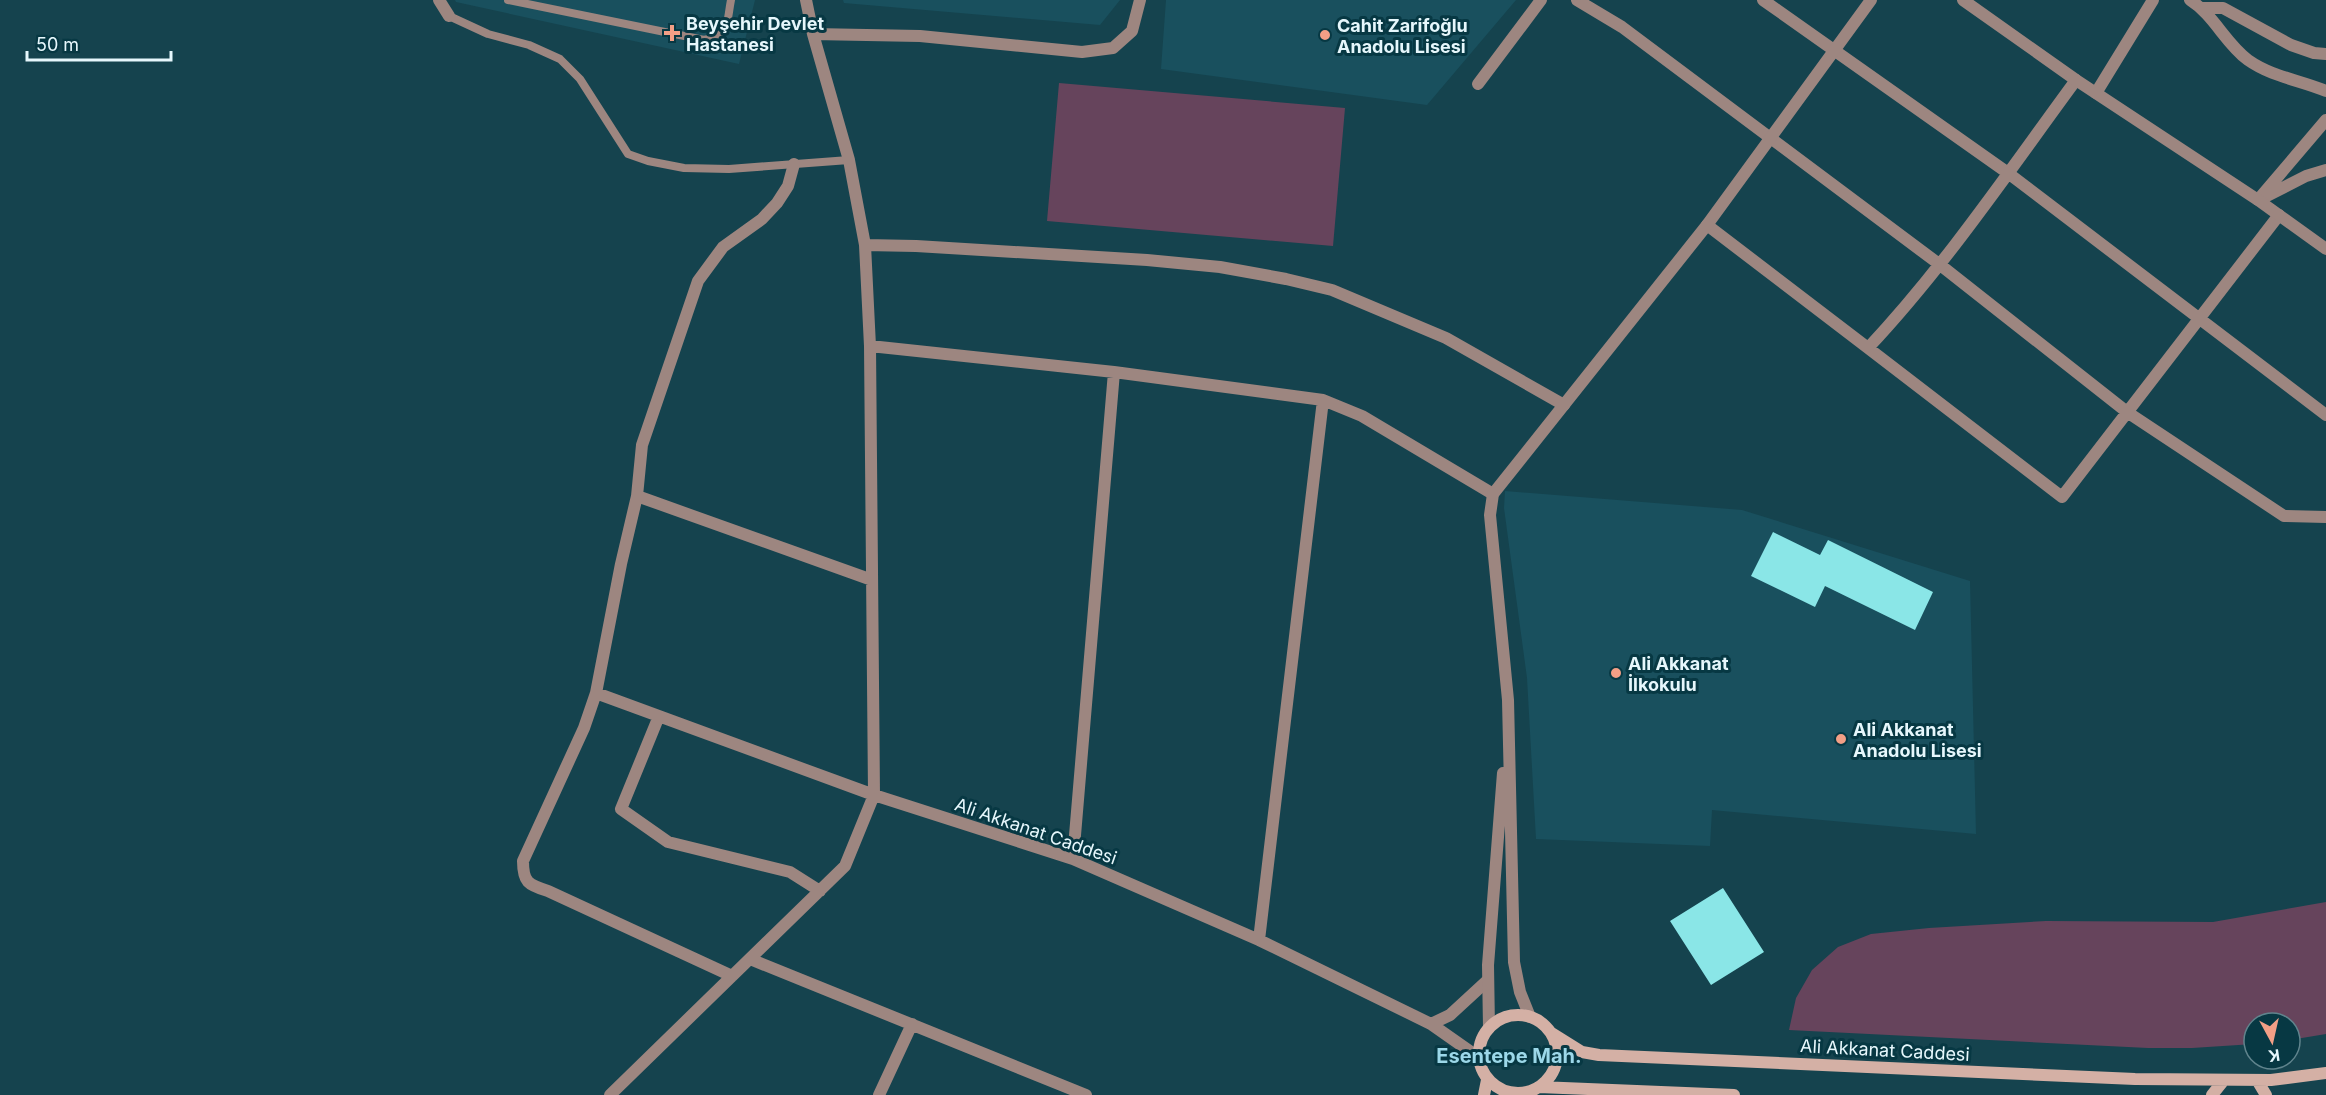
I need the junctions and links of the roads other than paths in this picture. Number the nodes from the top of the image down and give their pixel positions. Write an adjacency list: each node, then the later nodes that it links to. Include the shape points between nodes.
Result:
1 (439, 0): 15 (street)
2 (508, 0): 3 (lane, via 704,40 720,36 726,28)
3 (730, 0)
4 (806, 0): 16 (street)
5 (1140, 0): 16 (street, via 1132,31 1113,48 1082,52 920,36)
6 (1541, 0): 20 (street)
7 (1578, 0): 24 (street, via 1622,27)
8 (1763, 0): 17 (street)
9 (1871, 0): 17 (street)
10 (1963, 0): 13 (street)
11 (2153, 0): 22 (street)
12 (2190, 0): 14 (street)
13 (1976, 5): 19 (street)
14 (2203, 8): 18 (street, via 2223,8 2291,45); 21 (street, via 2247,59 2269,72)
15 (449, 16): 26 (lane, via 488,34 560,58 580,79 628,154 684,168)
16 (813, 34): 25 (street)
17 (1835, 50): 24 (street); 28 (street)
18 (2326, 54)
19 (2076, 80): 22 (street); 28 (street)
20 (1478, 84)
21 (2326, 91)
22 (2096, 93): 29 (street)
23 (2326, 120): 29 (street)
24 (1770, 140): 31 (street); 34 (street)
25 (849, 160): 26 (lane); 32 (street)
26 (794, 164): 44 (street, via 788,186 777,203 723,247 698,281 642,445)
27 (2326, 170): 29 (street)
28 (2008, 173): 34 (street); 35 (street)
29 (2258, 200): 30 (street)
30 (2279, 215): 33 (street); 35 (street)
31 (1707, 225): 37 (street); 40 (street)
32 (865, 245): 36 (street); 40 (street, via 1147,260 1220,267 1298,282 1332,290 1446,338)
33 (2326, 249)
34 (1939, 264): 37 (street); 41 (street)
35 (2199, 318): 41 (street); 42 (street)
36 (870, 346): 38 (street); 46 (street)
37 (1868, 348): 41 (street, via 2062,497)
38 (1114, 372): 39 (street); 51 (street)
39 (1323, 400): 43 (street, via 1362,416); 53 (street)
40 (1564, 405): 43 (street)
41 (2127, 411): 45 (street, via 2284,516)
42 (2326, 415)
43 (1493, 494): 48 (street, via 1490,515)
44 (637, 496): 46 (street); 47 (street)
45 (2326, 517)
46 (872, 580): 50 (street)
47 (596, 693): 49 (street, Ali Akkanat Caddesi); 55 (street, via 523,861 523,875 535,887)
48 (1508, 700): 56 (street); 57 (street, via 1514,962)
49 (660, 716): 50 (street, Ali Akkanat Caddesi); 52 (street, via 621,809 669,842 790,872)
50 (874, 795): 51 (street, Ali Akkanat Caddesi); 52 (street, via 845,866)
51 (1073, 859): 53 (street, Ali Akkanat Caddesi)
52 (820, 891): 54 (street)
53 (1259, 940): 59 (street, Ali Akkanat Caddesi)
54 (750, 959): 55 (street); 58 (street)
55 (732, 976): 68 (street)
56 (1488, 980): 59 (street, via 1450,1015); 60 (street)
57 (1530, 1017): 60 (main road, via 1505,1017); 61 (main road)
58 (912, 1024): 69 (street); 70 (street)
59 (1431, 1024): 62 (street, Ali Akkanat Caddesi)
60 (1489, 1028): 62 (main road)
61 (1550, 1032): 65 (main road, Ali Akkanat Caddesi, via 1582,1052 1599,1055); 67 (main road, via 1557,1049 1556,1062 1548,1079)
62 (1478, 1057): 64 (main road)
63 (2326, 1073): 66 (main road, Ali Akkanat Caddesi)
64 (1487, 1080): 67 (main road, via 1509,1093); 71 (main road)
65 (2224, 1080): 66 (main road, Ali Akkanat Caddesi); 73 (main road)
66 (2257, 1080): 74 (main road)
67 (1535, 1091): 72 (main road)
68 (610, 1095)
69 (879, 1095)
70 (1086, 1095)
71 (1484, 1095)
72 (1734, 1095)
73 (2212, 1095)
74 (2266, 1095)

